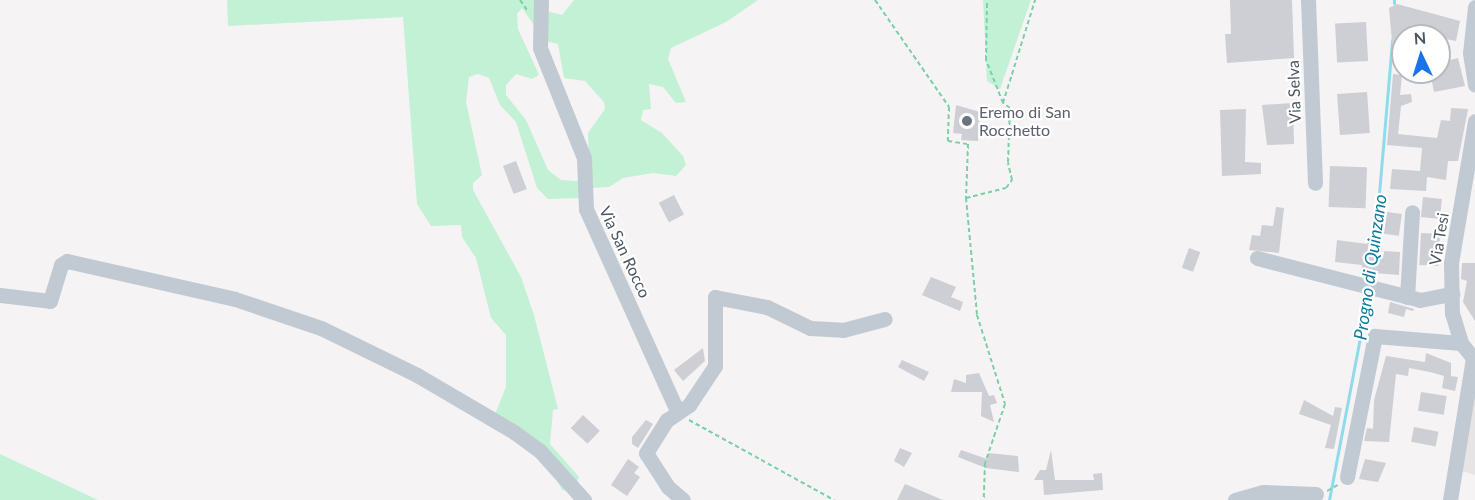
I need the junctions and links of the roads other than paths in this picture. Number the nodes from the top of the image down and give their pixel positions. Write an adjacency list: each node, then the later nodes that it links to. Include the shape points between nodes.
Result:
1 (541, 0): 15 (street, Via San Rocco, via 540,48 584,158 586,209)
2 (1308, 0): 6 (street, Via Selva)
3 (1475, 7): 4 (street, via 1470,53)
4 (1475, 85)
5 (1475, 121): 9 (street, Via Tesi, via 1451,263)
6 (1315, 183)
7 (1412, 212): 11 (street)
8 (1257, 258): 11 (street)
9 (1452, 294): 11 (street, via 1420,300); 13 (street, Via Tesi)
10 (3, 296): 18 (street, via 50,301 61,265 67,261 235,299 321,328 417,375 514,432 540,452)
11 (1407, 297)
12 (885, 319): 15 (street, via 843,330 810,328 759,304 715,297 715,366 689,405)
13 (1461, 343): 14 (street, Via Tesi); 16 (street, via 1375,336)
14 (1474, 359): 21 (street)
15 (677, 411): 19 (street, via 646,453 668,487)
16 (1347, 477)
17 (1316, 494): 20 (street, via 1263,492)
18 (584, 500)
19 (683, 500)
20 (1235, 500)
21 (1449, 500)

